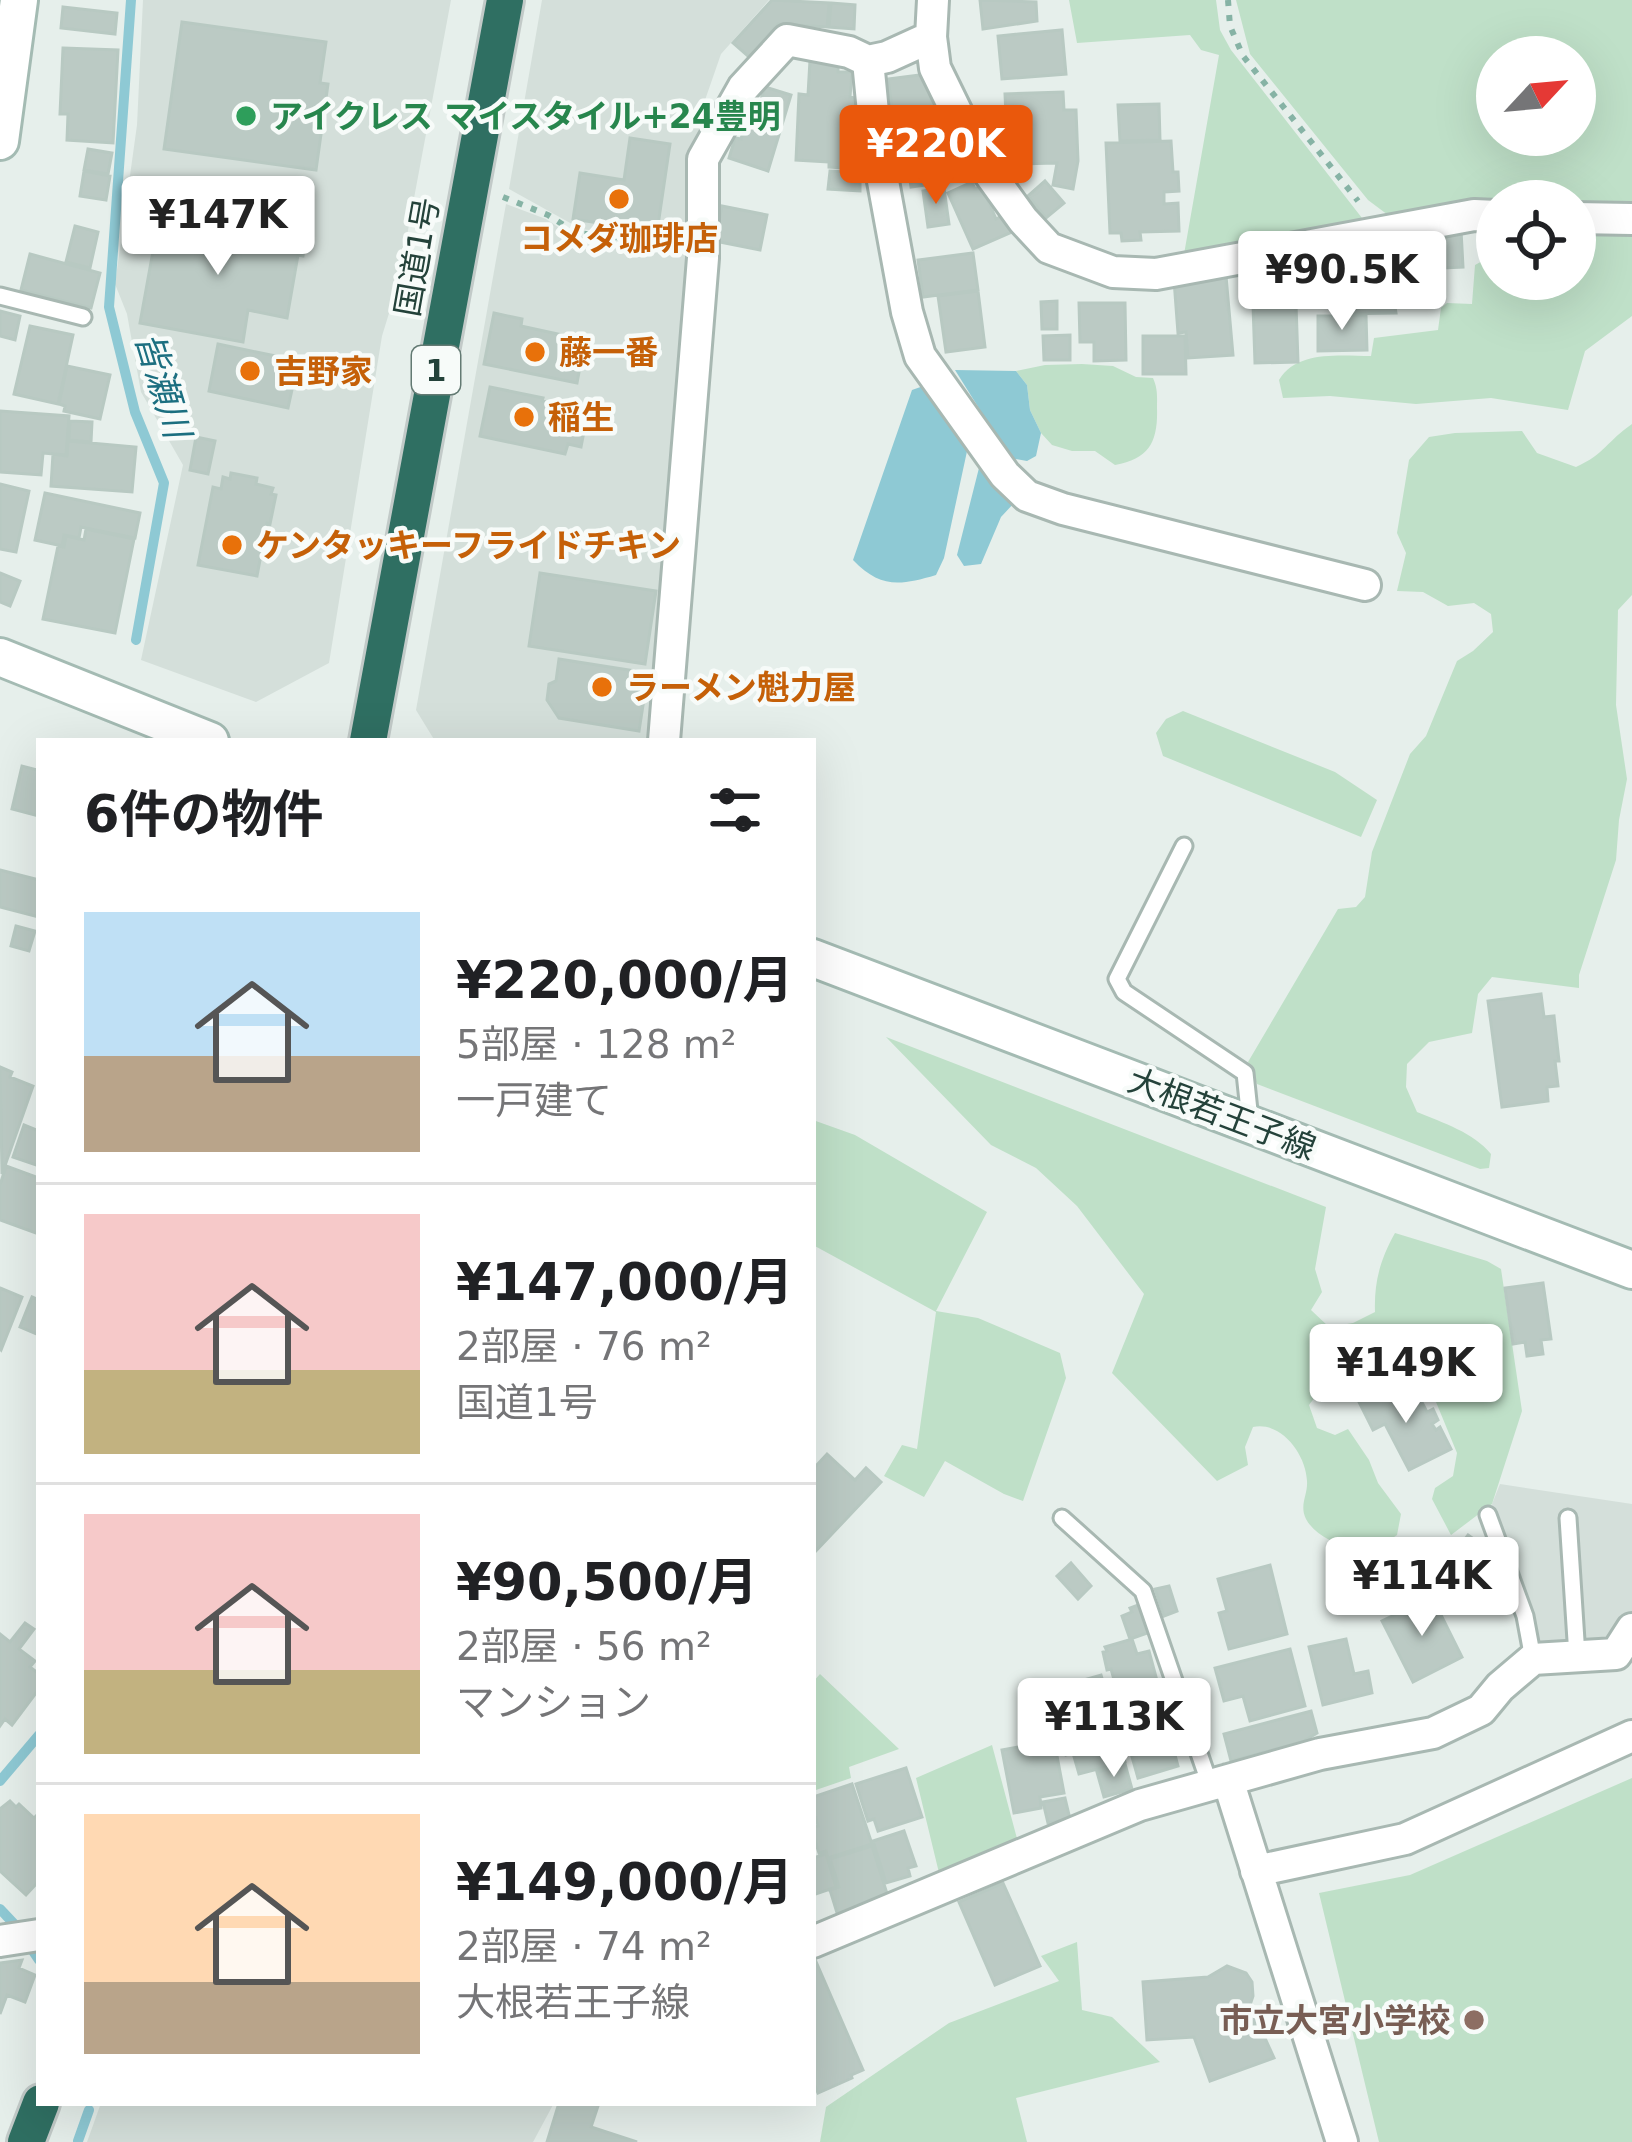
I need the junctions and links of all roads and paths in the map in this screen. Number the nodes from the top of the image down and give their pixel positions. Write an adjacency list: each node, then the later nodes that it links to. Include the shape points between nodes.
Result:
1 (19, 0): 7 (street)
2 (505, 0): 19 (highway, 国道1号 / 1)
3 (933, 0): 5 (street)
4 (1228, 0): 12 (path, via 1243,56)
5 (931, 37): 6 (street); 12 (street, via 935,68 981,162 1049,248 1113,272 1156,274)
6 (868, 62): 13 (street, via 787,40 743,88 704,159); 16 (street, via 876,143 920,356 1005,475 1027,496 1063,509)
7 (0, 141)
8 (500, 195): 13 (path, via 576,233)
9 (1476, 215): 12 (street)
10 (1596, 218): 11 (street)
11 (1632, 219)
12 (1383, 232)
13 (703, 243): 20 (street)
14 (0, 296): 15 (lane)
15 (83, 317)
16 (1365, 585)
17 (0, 657): 18 (street)
18 (202, 738)
19 (369, 738)
20 (664, 738)
21 (1184, 846): 23 (lane, via 1117,979 1124,992 1246,1073)
22 (816, 959): 23 (street, 大根若王子線)
23 (1250, 1124): 24 (street, 大根若王子線)
24 (1632, 1270)
25 (1488, 1514): 30 (lane, via 1526,1616)
26 (1062, 1518): 32 (lane, via 1143,1592)
27 (1568, 1518): 29 (lane)
28 (1627, 1652): 29 (street)
29 (1577, 1656): 30 (street)
30 (1533, 1659): 32 (street, via 1481,1710 1432,1733)
31 (1632, 1736): 33 (street, via 1405,1839)
32 (1219, 1782): 33 (street); 36 (street, via 1140,1805)
33 (1256, 1871): 39 (street)
34 (36, 1935): 35 (street)
35 (0, 1941)
36 (816, 1941)
37 (39, 2106): 38 (highway)
38 (26, 2142)
39 (1342, 2142)

